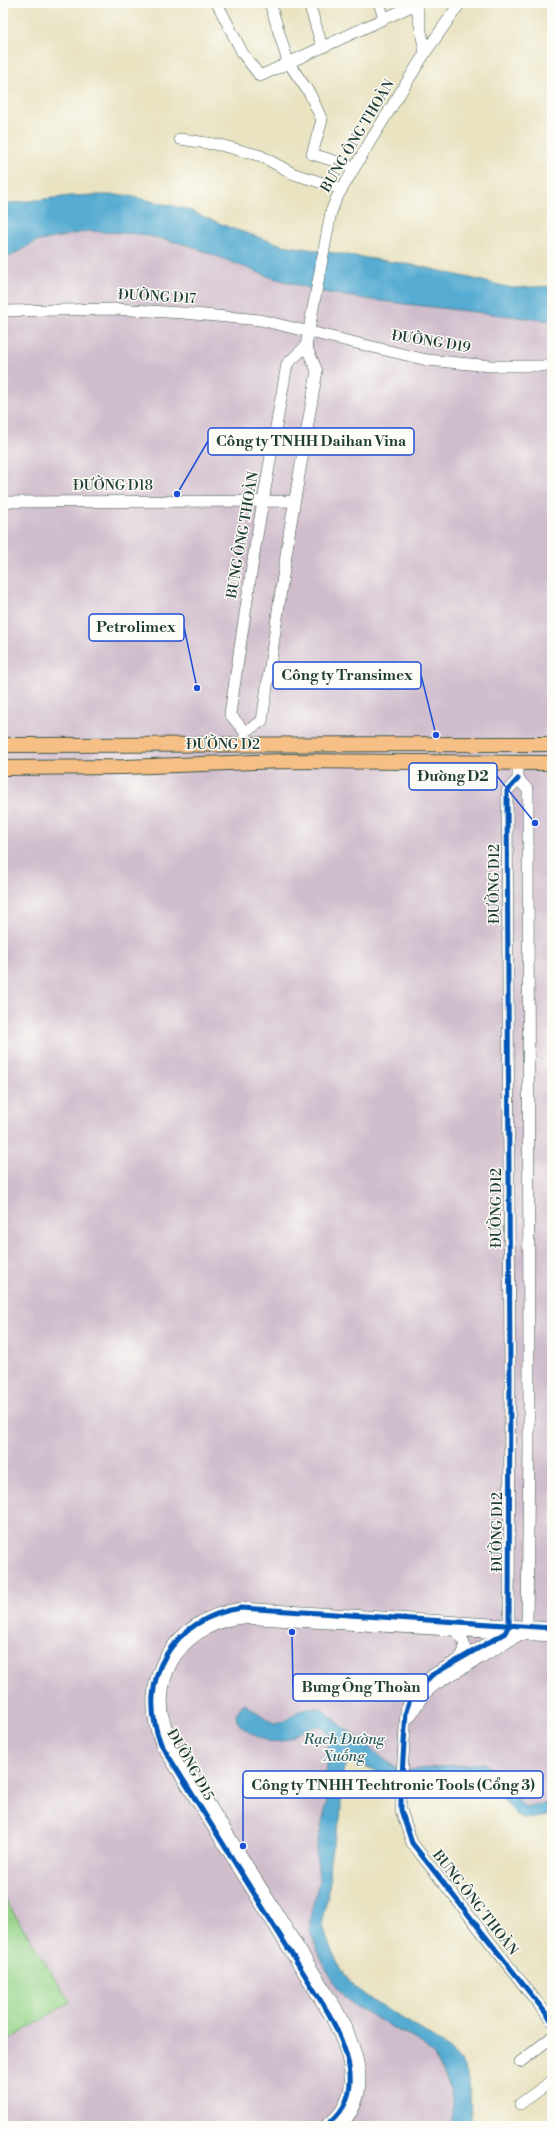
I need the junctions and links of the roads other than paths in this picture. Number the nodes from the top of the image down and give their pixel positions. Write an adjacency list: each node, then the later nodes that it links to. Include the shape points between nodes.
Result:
1 (217, 3): 10 (street, via 243,54 260,76)
2 (270, 3): 10 (street)
3 (309, 3): 8 (street)
4 (379, 3): 7 (street)
5 (460, 3): 9 (street, BƯNG ÔNG THOÀN)
6 (416, 4): 7 (street); 9 (street)
7 (384, 18): 8 (street)
8 (322, 46): 10 (street)
9 (425, 53): 12 (street, BƯNG ÔNG THOÀN)
10 (288, 62): 12 (street, via 310,94 322,120 312,154)
11 (180, 138): 13 (street, via 261,156 294,174)
12 (354, 167): 13 (street, BƯNG ÔNG THOÀN)
13 (342, 189): 15 (street, BƯNG ÔNG THOÀN, via 331,212)
14 (3, 311): 15 (street, ĐƯỜNG D17, via 115,309 183,313 260,320)
15 (308, 331): 16 (street, BƯNG ÔNG THOÀN); 17 (street, ĐƯỜNG D19, via 427,360 491,366)
16 (306, 346): 18 (street, BƯNG ÔNG THOÀN, via 287,364); 19 (street, via 318,371)
17 (552, 366)
18 (264, 500): 19 (street, ĐƯỜNG D18); 20 (street, ĐƯỜNG D18); 21 (street, BƯNG ÔNG THOÀN, via 230,714)
19 (294, 501): 21 (street, via 262,720)
20 (3, 502)
21 (245, 738): 22 (main road, ĐƯỜNG D2); 24 (main road, ĐƯỜNG D2); 25 (main road)
22 (519, 742): 23 (main road, ĐƯỜNG D2); 26 (main road)
23 (548, 742)
24 (3, 745)
25 (245, 762): 26 (main road, ĐƯỜNG D2); 28 (main road, ĐƯỜNG D2, via 187,764 181,769 153,770 143,766)
26 (518, 763): 27 (main road, ĐƯỜNG D2); 31 (street)
27 (548, 765)
28 (91, 767): 29 (main road, ĐƯỜNG D2); 30 (main road, ĐƯỜNG D2, via 83,772)
29 (3, 768)
30 (3, 772)
31 (518, 779): 32 (street, ĐƯỜNG D12, via 507,791); 33 (street, via 528,790)
32 (510, 1374): 33 (street); 35 (street, ĐƯỜNG D12)
33 (529, 1374): 37 (street)
34 (552, 1628): 37 (street, ĐƯỜNG D15)
35 (507, 1629): 36 (street, ĐƯỜNG D15); 37 (street, ĐƯỜNG D15); 39 (street); 41 (street, ĐƯỜNG D15, via 241,1608 212,1615 194,1624 179,1637 162,1663 155,1682 152,1713 157,1734 166,1753)
36 (452, 1630): 39 (street, via 460,1635 464,1644 464,1653); 41 (street, ĐƯỜNG D15, via 252,1617 217,1622 192,1638 178,1652 165,1679 161,1700 163,1722 172,1744)
37 (524, 1630): 38 (street, ĐƯỜNG D15); 40 (street, via 429,1689 414,1707)
38 (552, 1636)
39 (456, 1662): 40 (street, via 432,1675 416,1690 408,1703)
40 (406, 1725): 42 (street, BƯNG ÔNG THOÀN, via 401,1810 412,1843)
41 (219, 1827): 47 (street, ĐƯỜNG D15, via 329,2014 344,2046 350,2067 350,2088 342,2108); 48 (street, ĐƯỜNG D15, via 337,2010 355,2048 360,2069 360,2088 354,2106)
42 (552, 2021)
43 (552, 2037): 44 (street)
44 (520, 2062)
45 (552, 2081): 46 (street)
46 (520, 2104)
47 (325, 2126)
48 (340, 2126)

